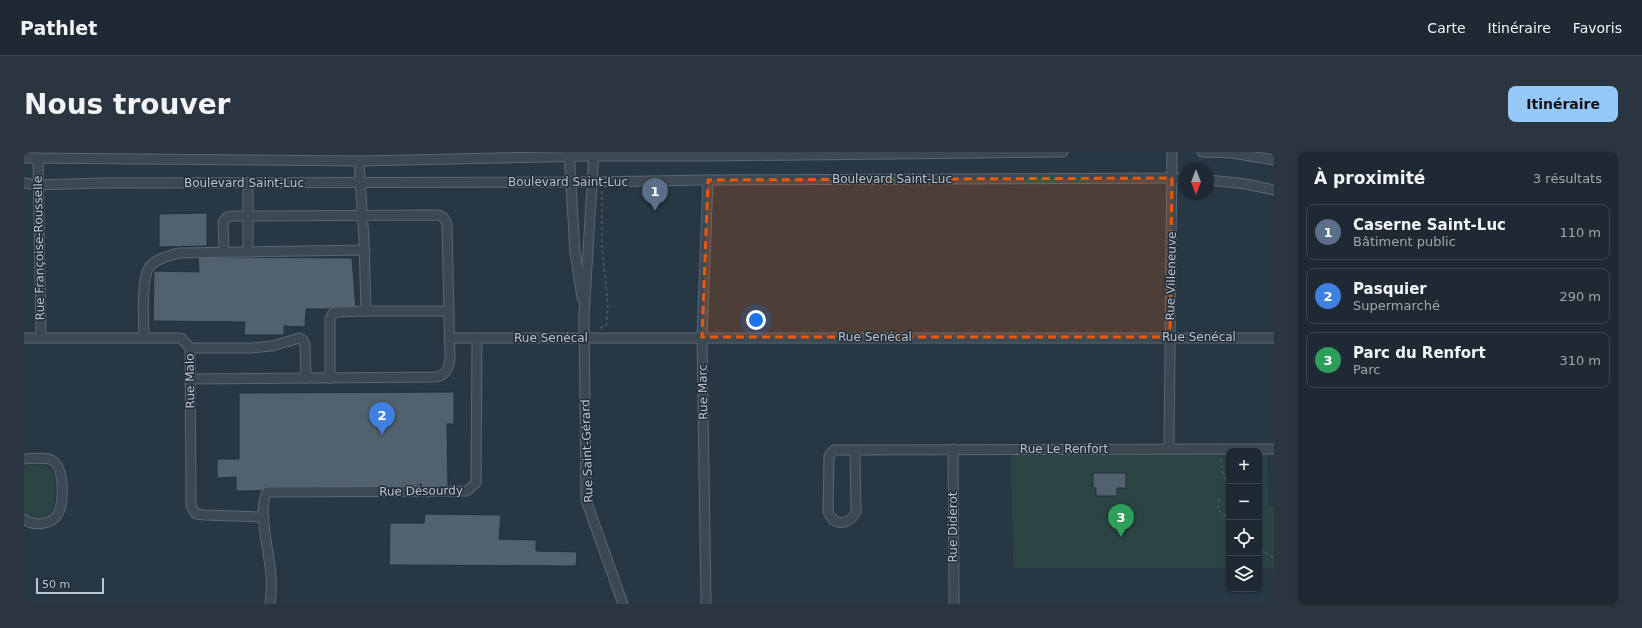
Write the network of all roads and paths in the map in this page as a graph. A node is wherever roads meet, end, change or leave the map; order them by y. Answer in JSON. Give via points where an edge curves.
{"nodes":[{"id":1,"x":1063,"y":152,"type":"edge"},
{"id":2,"x":1172,"y":152,"type":"edge"},
{"id":3,"x":1202,"y":152,"type":"edge"},
{"id":4,"x":594,"y":154,"type":"edge"},
{"id":5,"x":569,"y":155,"type":"edge"},
{"id":6,"x":24,"y":158,"type":"edge"},
{"id":7,"x":38,"y":158,"type":"junction"},
{"id":8,"x":1274,"y":160,"type":"edge"},
{"id":9,"x":359,"y":161,"type":"junction"},
{"id":10,"x":1172,"y":178,"type":"junction"},
{"id":11,"x":1178,"y":178,"type":"edge"},
{"id":12,"x":708,"y":180,"type":"junction"},
{"id":13,"x":1214,"y":181,"type":"edge"},
{"id":14,"x":360,"y":182,"type":"junction"},
{"id":15,"x":571,"y":182,"type":"junction"},
{"id":16,"x":592,"y":182,"type":"junction"},
{"id":17,"x":24,"y":183,"type":"edge"},
{"id":18,"x":248,"y":183,"type":"junction"},
{"id":19,"x":38,"y":184,"type":"junction"},
{"id":20,"x":1274,"y":190,"type":"edge"},
{"id":21,"x":602,"y":191,"type":"dead end"},
{"id":22,"x":363,"y":215,"type":"junction"},
{"id":23,"x":248,"y":216,"type":"junction"},
{"id":24,"x":365,"y":250,"type":"junction"},
{"id":25,"x":224,"y":252,"type":"junction"},
{"id":26,"x":248,"y":252,"type":"junction"},
{"id":27,"x":366,"y":311,"type":"junction"},
{"id":28,"x":449,"y":311,"type":"junction"},
{"id":29,"x":584,"y":316,"type":"junction"},
{"id":30,"x":606,"y":325,"type":"dead end"},
{"id":31,"x":702,"y":337,"type":"junction"},
{"id":32,"x":1170,"y":337,"type":"junction"},
{"id":33,"x":24,"y":338,"type":"edge"},
{"id":34,"x":41,"y":338,"type":"junction"},
{"id":35,"x":144,"y":338,"type":"junction"},
{"id":36,"x":449,"y":338,"type":"junction"},
{"id":37,"x":477,"y":338,"type":"junction"},
{"id":38,"x":584,"y":338,"type":"junction"},
{"id":39,"x":1274,"y":338,"type":"edge"},
{"id":40,"x":190,"y":348,"type":"junction"},
{"id":41,"x":306,"y":378,"type":"junction"},
{"id":42,"x":330,"y":378,"type":"junction"},
{"id":43,"x":190,"y":379,"type":"junction"},
{"id":44,"x":1169,"y":448,"type":"junction"},
{"id":45,"x":953,"y":449,"type":"junction"},
{"id":46,"x":1221,"y":449,"type":"junction"},
{"id":47,"x":1274,"y":449,"type":"edge"},
{"id":48,"x":855,"y":450,"type":"junction"},
{"id":49,"x":24,"y":459,"type":"edge"},
{"id":50,"x":1226,"y":480,"type":"edge"},
{"id":51,"x":1219,"y":499,"type":"dead end"},
{"id":52,"x":264,"y":517,"type":"junction"},
{"id":53,"x":1226,"y":517,"type":"edge"},
{"id":54,"x":24,"y":519,"type":"edge"},
{"id":55,"x":1262,"y":551,"type":"edge"},
{"id":56,"x":1274,"y":558,"type":"edge"},
{"id":57,"x":270,"y":604,"type":"edge"},
{"id":58,"x":623,"y":604,"type":"edge"},
{"id":59,"x":706,"y":604,"type":"edge"},
{"id":60,"x":954,"y":604,"type":"edge"}],
"edges":[{"from":1,"to":4,"type":"street","name":"Boulevard Saint-Luc","via":[[708,156]]},
{"from":2,"to":10,"type":"street","name":"Rue Villeneuve"},
{"from":3,"to":8,"type":"street","via":[[1232,153]]},
{"from":4,"to":5,"type":"street","name":"Boulevard Saint-Luc"},
{"from":4,"to":16,"type":"street","name":"Rue Saint-Gérard"},
{"from":5,"to":9,"type":"street","name":"Boulevard Saint-Luc"},
{"from":5,"to":15,"type":"street","name":"Rue Saint-Gérard"},
{"from":6,"to":7,"type":"street","name":"Boulevard Saint-Luc"},
{"from":7,"to":9,"type":"street","name":"Boulevard Saint-Luc"},
{"from":7,"to":19,"type":"street","name":"Rue Françoise-Rousselle"},
{"from":9,"to":14,"type":"street"},
{"from":10,"to":11,"type":"street","name":"Boulevard Saint-Luc"},
{"from":10,"to":12,"type":"street","name":"Boulevard Saint-Luc"},
{"from":10,"to":32,"type":"street","name":"Rue Villeneuve"},
{"from":12,"to":16,"type":"street","name":"Boulevard Saint-Luc"},
{"from":12,"to":31,"type":"street","name":"Rue Marc"},
{"from":13,"to":20,"type":"street"},
{"from":14,"to":15,"type":"street","name":"Boulevard Saint-Luc"},
{"from":14,"to":18,"type":"street","name":"Boulevard Saint-Luc"},
{"from":14,"to":22,"type":"street"},
{"from":15,"to":16,"type":"street","name":"Boulevard Saint-Luc"},
{"from":15,"to":29,"type":"street","name":"Rue Saint-Gérard","via":[[575,252]]},
{"from":16,"to":29,"type":"street","name":"Rue Saint-Gérard"},
{"from":17,"to":19,"type":"street","name":"Boulevard Saint-Luc"},
{"from":18,"to":19,"type":"street","name":"Boulevard Saint-Luc"},
{"from":18,"to":23,"type":"street"},
{"from":19,"to":34,"type":"street","name":"Rue Françoise-Rousselle"},
{"from":21,"to":30,"type":"path","via":[[602,246],[608,307]]},
{"from":22,"to":23,"type":"street"},
{"from":22,"to":24,"type":"street"},
{"from":22,"to":28,"type":"street","via":[[439,215],[444,218],[447,224]]},
{"from":23,"to":25,"type":"street","via":[[227,217],[223,222]]},
{"from":23,"to":26,"type":"street"},
{"from":24,"to":26,"type":"street"},
{"from":24,"to":27,"type":"street"},
{"from":25,"to":26,"type":"street"},
{"from":25,"to":35,"type":"street","via":[[180,253],[166,256],[150,265],[144,278]]},
{"from":27,"to":28,"type":"street"},
{"from":27,"to":42,"type":"street","via":[[333,313],[330,319]]},
{"from":28,"to":36,"type":"street"},
{"from":29,"to":38,"type":"street","name":"Rue Saint-Gérard"},
{"from":31,"to":32,"type":"street","name":"Rue Senécal"},
{"from":31,"to":38,"type":"street","name":"Rue Senécal"},
{"from":31,"to":59,"type":"street","name":"Rue Marc"},
{"from":32,"to":39,"type":"street","name":"Rue Senécal"},
{"from":32,"to":44,"type":"street","name":"Rue Villeneuve"},
{"from":33,"to":34,"type":"street","name":"Rue Malo"},
{"from":34,"to":35,"type":"street","name":"Rue Malo"},
{"from":35,"to":40,"type":"street","name":"Rue Malo","via":[[181,338]]},
{"from":36,"to":37,"type":"street","name":"Rue Senécal"},
{"from":36,"to":42,"type":"street","via":[[450,360],[444,375]]},
{"from":37,"to":38,"type":"street","name":"Rue Senécal"},
{"from":37,"to":52,"type":"street","name":"Rue Désourdy","via":[[476,483],[466,491],[267,492],[264,498]]},
{"from":38,"to":58,"type":"street","name":"Rue Saint-Gérard","via":[[586,500]]},
{"from":40,"to":41,"type":"street","via":[[252,348],[272,346],[300,338],[306,344]]},
{"from":40,"to":43,"type":"street","name":"Rue Malo"},
{"from":41,"to":42,"type":"street"},
{"from":41,"to":43,"type":"street"},
{"from":43,"to":52,"type":"street","name":"Rue Malo","via":[[191,506],[196,514]]},
{"from":44,"to":45,"type":"street","name":"Rue Le Renfort"},
{"from":44,"to":46,"type":"street","name":"Rue Le Renfort"},
{"from":45,"to":48,"type":"street","name":"Rue Le Renfort"},
{"from":45,"to":60,"type":"street","name":"Rue Diderot"},
{"from":46,"to":47,"type":"street","name":"Rue Le Renfort"},
{"from":46,"to":50,"type":"path","via":[[1222,470]]},
{"from":48,"to":48,"type":"street","name":"Rue Le Renfort","via":[[834,450],[829,456],[828,512],[831,519],[837,522],[852,519],[856,512]]},
{"from":49,"to":54,"type":"street","via":[[49,459],[60,468],[61,506],[58,514],[43,524],[32,524]]},
{"from":51,"to":53,"type":"path","via":[[1218,510]]},
{"from":52,"to":57,"type":"street","via":[[272,576]]},
{"from":55,"to":56,"type":"path"}]}
